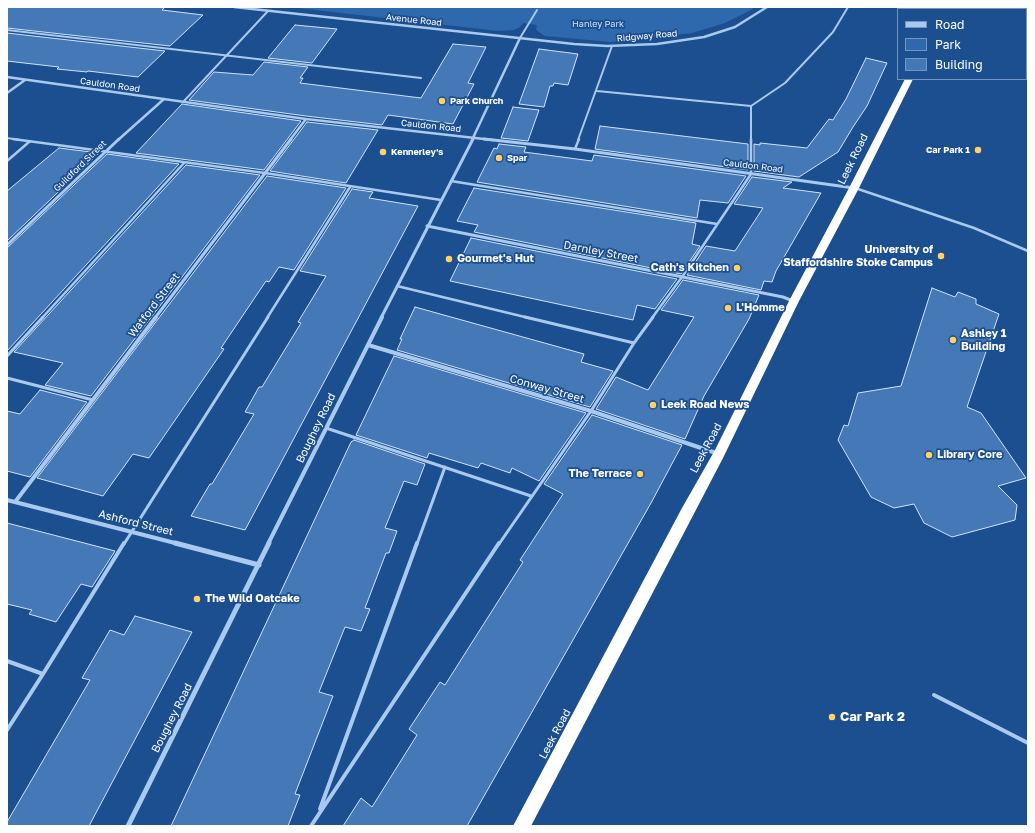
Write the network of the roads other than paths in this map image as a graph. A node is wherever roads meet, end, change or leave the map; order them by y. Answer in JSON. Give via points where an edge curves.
{"nodes":[{"id":1,"x":234,"y":7,"type":"edge"},
{"id":2,"x":767,"y":7,"type":"edge"},
{"id":3,"x":848,"y":7,"type":"edge"},
{"id":4,"x":537,"y":10,"type":"dead end"},
{"id":5,"x":268,"y":11,"type":"junction"},
{"id":6,"x":7,"y":30,"type":"edge"},
{"id":7,"x":520,"y":38,"type":"junction"},
{"id":8,"x":612,"y":46,"type":"junction"},
{"id":9,"x":228,"y":55,"type":"junction"},
{"id":10,"x":7,"y":78,"type":"edge"},
{"id":11,"x":421,"y":78,"type":"dead end"},
{"id":12,"x":25,"y":80,"type":"junction"},
{"id":13,"x":908,"y":80,"type":"edge"},
{"id":14,"x":597,"y":91,"type":"junction"},
{"id":15,"x":7,"y":93,"type":"edge"},
{"id":16,"x":164,"y":99,"type":"junction"},
{"id":17,"x":184,"y":102,"type":"junction"},
{"id":18,"x":751,"y":106,"type":"junction"},
{"id":19,"x":306,"y":119,"type":"junction"},
{"id":20,"x":474,"y":137,"type":"junction"},
{"id":21,"x":7,"y":138,"type":"edge"},
{"id":22,"x":29,"y":142,"type":"junction"},
{"id":23,"x":575,"y":149,"type":"junction"},
{"id":24,"x":104,"y":152,"type":"junction"},
{"id":25,"x":7,"y":160,"type":"edge"},
{"id":26,"x":184,"y":163,"type":"junction"},
{"id":27,"x":265,"y":173,"type":"junction"},
{"id":28,"x":751,"y":174,"type":"junction"},
{"id":29,"x":451,"y":181,"type":"junction"},
{"id":30,"x":350,"y":187,"type":"junction"},
{"id":31,"x":854,"y":188,"type":"junction"},
{"id":32,"x":441,"y":200,"type":"junction"},
{"id":33,"x":716,"y":224,"type":"junction"},
{"id":34,"x":427,"y":226,"type":"junction"},
{"id":35,"x":7,"y":246,"type":"edge"},
{"id":36,"x":1028,"y":251,"type":"edge"},
{"id":37,"x":682,"y":277,"type":"junction"},
{"id":38,"x":396,"y":286,"type":"junction"},
{"id":39,"x":794,"y":301,"type":"junction"},
{"id":40,"x":634,"y":343,"type":"junction"},
{"id":41,"x":368,"y":345,"type":"junction"},
{"id":42,"x":7,"y":356,"type":"edge"},
{"id":43,"x":7,"y":378,"type":"edge"},
{"id":44,"x":94,"y":400,"type":"junction"},
{"id":45,"x":591,"y":411,"type":"junction"},
{"id":46,"x":326,"y":428,"type":"junction"},
{"id":47,"x":719,"y":454,"type":"junction"},
{"id":48,"x":445,"y":467,"type":"junction"},
{"id":49,"x":531,"y":496,"type":"junction"},
{"id":50,"x":7,"y":500,"type":"edge"},
{"id":51,"x":15,"y":502,"type":"junction"},
{"id":52,"x":132,"y":531,"type":"junction"},
{"id":53,"x":259,"y":565,"type":"junction"},
{"id":54,"x":7,"y":661,"type":"edge"},
{"id":55,"x":43,"y":674,"type":"junction"},
{"id":56,"x":934,"y":695,"type":"dead end"},
{"id":57,"x":7,"y":730,"type":"edge"},
{"id":58,"x":1028,"y":744,"type":"edge"},
{"id":59,"x":318,"y":814,"type":"junction"},
{"id":60,"x":128,"y":826,"type":"edge"},
{"id":61,"x":310,"y":826,"type":"edge"},
{"id":62,"x":522,"y":826,"type":"edge"}],
"edges":[{"from":1,"to":5,"type":"street","name":"Avenue Road"},
{"from":2,"to":8,"type":"street","name":"Ridgway Road","via":[[735,27],[704,37],[657,44]]},
{"from":3,"to":18,"type":"lane","via":[[833,32],[785,83]]},
{"from":4,"to":7,"type":"lane"},
{"from":5,"to":7,"type":"street","name":"Avenue Road"},
{"from":5,"to":9,"type":"lane"},
{"from":6,"to":9,"type":"lane"},
{"from":7,"to":8,"type":"street","name":"Ridgway Road"},
{"from":7,"to":20,"type":"street","name":"Boughey Road"},
{"from":8,"to":14,"type":"lane"},
{"from":9,"to":11,"type":"lane"},
{"from":9,"to":17,"type":"lane"},
{"from":10,"to":12,"type":"street","name":"Cauldon Road"},
{"from":12,"to":15,"type":"street"},
{"from":12,"to":16,"type":"street","name":"Cauldon Road"},
{"from":13,"to":31,"type":"highway","name":"Leek Road"},
{"from":14,"to":18,"type":"lane"},
{"from":14,"to":23,"type":"lane"},
{"from":16,"to":17,"type":"street","name":"Cauldon Road"},
{"from":16,"to":24,"type":"street","name":"Guildford Street"},
{"from":17,"to":19,"type":"street","name":"Cauldon Road"},
{"from":18,"to":28,"type":"lane"},
{"from":19,"to":20,"type":"street","name":"Cauldon Road"},
{"from":19,"to":27,"type":"street","name":"Watford Street"},
{"from":20,"to":23,"type":"street","name":"Cauldon Road"},
{"from":20,"to":29,"type":"street","name":"Boughey Road"},
{"from":21,"to":22,"type":"lane"},
{"from":22,"to":24,"type":"lane"},
{"from":22,"to":25,"type":"lane"},
{"from":23,"to":28,"type":"street","name":"Cauldon Road"},
{"from":24,"to":26,"type":"lane"},
{"from":24,"to":35,"type":"street","name":"Guildford Street"},
{"from":26,"to":27,"type":"lane"},
{"from":26,"to":42,"type":"lane"},
{"from":27,"to":30,"type":"lane"},
{"from":27,"to":44,"type":"street","name":"Watford Street"},
{"from":28,"to":31,"type":"street","name":"Cauldon Road"},
{"from":28,"to":33,"type":"lane"},
{"from":29,"to":32,"type":"street","name":"Boughey Road"},
{"from":29,"to":33,"type":"lane"},
{"from":30,"to":32,"type":"lane"},
{"from":30,"to":52,"type":"lane"},
{"from":31,"to":36,"type":"lane","via":[[974,228]]},
{"from":31,"to":39,"type":"highway","name":"Leek Road"},
{"from":32,"to":34,"type":"street","name":"Boughey Road"},
{"from":33,"to":37,"type":"lane"},
{"from":34,"to":37,"type":"street","name":"Darnley Street"},
{"from":34,"to":38,"type":"street","name":"Boughey Road"},
{"from":37,"to":39,"type":"street","name":"Darnley Street"},
{"from":37,"to":40,"type":"lane"},
{"from":38,"to":40,"type":"lane"},
{"from":38,"to":41,"type":"street","name":"Boughey Road"},
{"from":39,"to":47,"type":"highway","name":"Leek Road"},
{"from":40,"to":45,"type":"lane"},
{"from":41,"to":45,"type":"street","name":"Conway Street"},
{"from":41,"to":46,"type":"street","name":"Boughey Road"},
{"from":43,"to":44,"type":"lane"},
{"from":44,"to":51,"type":"street","name":"Watford Street"},
{"from":45,"to":47,"type":"street","name":"Conway Street"},
{"from":45,"to":49,"type":"lane"},
{"from":46,"to":48,"type":"lane"},
{"from":46,"to":53,"type":"street","name":"Boughey Road"},
{"from":47,"to":62,"type":"highway","name":"Leek Road"},
{"from":48,"to":49,"type":"lane"},
{"from":48,"to":59,"type":"lane"},
{"from":49,"to":59,"type":"lane"},
{"from":50,"to":51,"type":"street","name":"Ashford Street"},
{"from":51,"to":52,"type":"street","name":"Ashford Street"},
{"from":52,"to":53,"type":"street","name":"Ashford Street"},
{"from":52,"to":55,"type":"lane"},
{"from":53,"to":60,"type":"street","name":"Boughey Road"},
{"from":54,"to":55,"type":"lane"},
{"from":55,"to":57,"type":"lane"},
{"from":56,"to":58,"type":"lane"},
{"from":59,"to":61,"type":"lane"}]}
